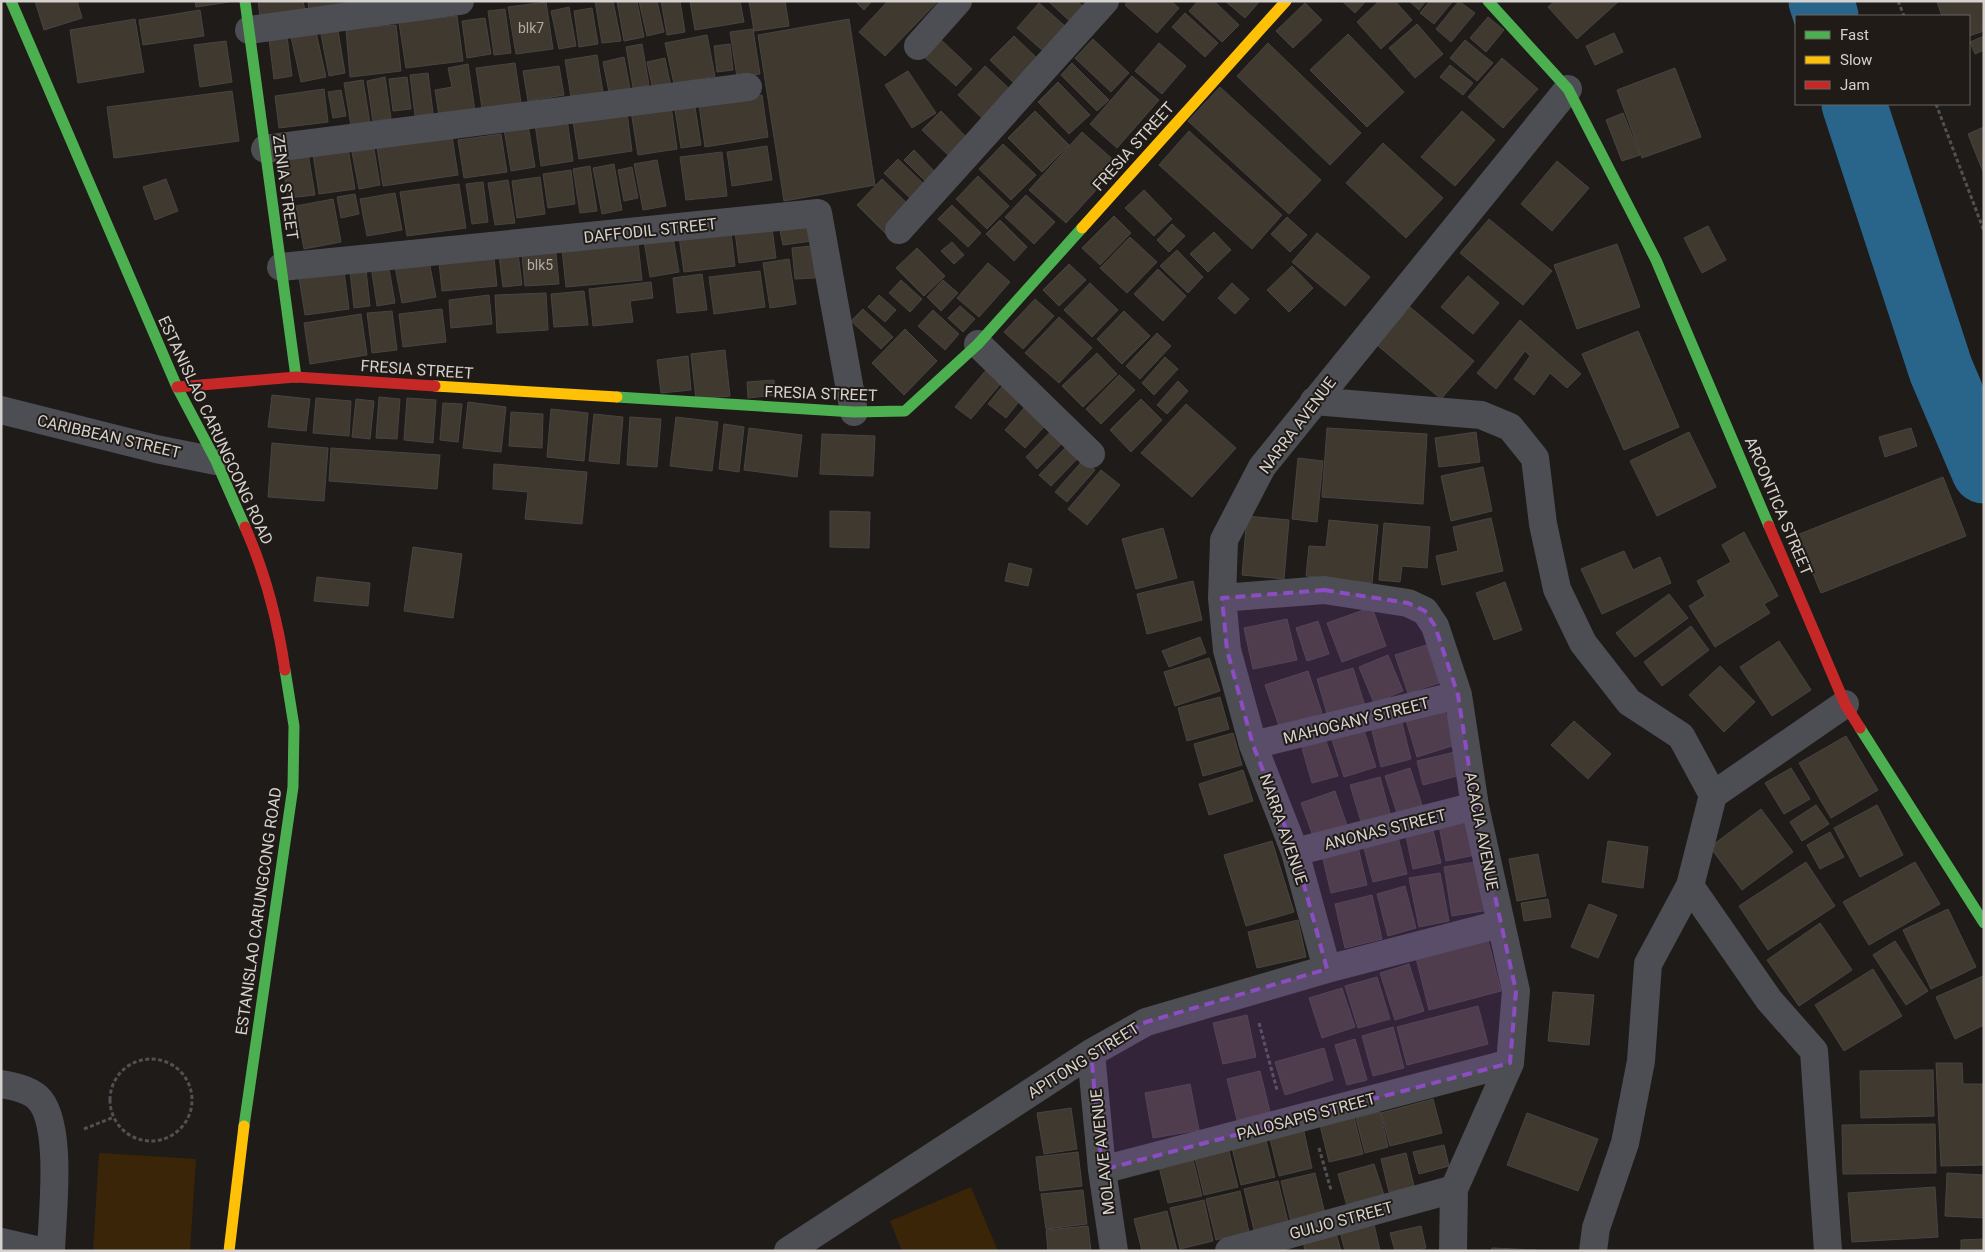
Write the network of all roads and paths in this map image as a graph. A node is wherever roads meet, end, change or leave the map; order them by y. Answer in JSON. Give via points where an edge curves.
{"nodes":[{"id":1,"x":11,"y":1,"type":"edge"},
{"id":2,"x":245,"y":1,"type":"edge"},
{"id":3,"x":460,"y":1,"type":"edge"},
{"id":4,"x":958,"y":1,"type":"edge"},
{"id":5,"x":1105,"y":1,"type":"edge"},
{"id":6,"x":1286,"y":1,"type":"edge"},
{"id":7,"x":1488,"y":1,"type":"edge"},
{"id":8,"x":1898,"y":1,"type":"edge"},
{"id":9,"x":1904,"y":15,"type":"edge"},
{"id":10,"x":249,"y":30,"type":"junction"},
{"id":11,"x":918,"y":46,"type":"dead end"},
{"id":12,"x":748,"y":88,"type":"dead end"},
{"id":13,"x":1568,"y":89,"type":"junction"},
{"id":14,"x":1936,"y":105,"type":"edge"},
{"id":15,"x":265,"y":149,"type":"junction"},
{"id":16,"x":899,"y":230,"type":"dead end"},
{"id":17,"x":1984,"y":231,"type":"edge"},
{"id":18,"x":281,"y":267,"type":"junction"},
{"id":19,"x":978,"y":344,"type":"junction"},
{"id":20,"x":296,"y":377,"type":"junction"},
{"id":21,"x":177,"y":387,"type":"junction"},
{"id":22,"x":1314,"y":401,"type":"junction"},
{"id":23,"x":1,"y":410,"type":"edge"},
{"id":24,"x":854,"y":412,"type":"junction"},
{"id":25,"x":1091,"y":454,"type":"dead end"},
{"id":26,"x":216,"y":461,"type":"junction"},
{"id":27,"x":1222,"y":598,"type":"junction"},
{"id":28,"x":1458,"y":695,"type":"junction"},
{"id":29,"x":1845,"y":704,"type":"junction"},
{"id":30,"x":1253,"y":745,"type":"junction"},
{"id":31,"x":1713,"y":795,"type":"junction"},
{"id":32,"x":1475,"y":806,"type":"junction"},
{"id":33,"x":1295,"y":852,"type":"junction"},
{"id":34,"x":1690,"y":886,"type":"junction"},
{"id":35,"x":1984,"y":923,"type":"edge"},
{"id":36,"x":1500,"y":924,"type":"junction"},
{"id":37,"x":1327,"y":969,"type":"junction"},
{"id":38,"x":1250,"y":992,"type":"junction"},
{"id":39,"x":1091,"y":1053,"type":"junction"},
{"id":40,"x":1510,"y":1063,"type":"junction"},
{"id":41,"x":1,"y":1084,"type":"edge"},
{"id":42,"x":191,"y":1103,"type":"joint"},
{"id":43,"x":1299,"y":1118,"type":"junction"},
{"id":44,"x":1102,"y":1170,"type":"junction"},
{"id":45,"x":1454,"y":1188,"type":"junction"},
{"id":46,"x":1339,"y":1220,"type":"junction"},
{"id":47,"x":1,"y":1242,"type":"edge"},
{"id":48,"x":817,"y":1242,"type":"edge"},
{"id":49,"x":40,"y":1251,"type":"edge"},
{"id":50,"x":51,"y":1251,"type":"edge"},
{"id":51,"x":229,"y":1251,"type":"edge"},
{"id":52,"x":788,"y":1251,"type":"edge"},
{"id":53,"x":1114,"y":1251,"type":"edge"},
{"id":54,"x":1229,"y":1251,"type":"edge"},
{"id":55,"x":1453,"y":1251,"type":"edge"},
{"id":56,"x":1593,"y":1251,"type":"edge"},
{"id":57,"x":1828,"y":1251,"type":"edge"}],
"edges":[{"from":1,"to":21,"type":"street","name":"ESTANISLAO CARUNGCONG ROAD"},
{"from":2,"to":10,"type":"street","name":"ZENIA STREET"},
{"from":3,"to":10,"type":"street"},
{"from":4,"to":11,"type":"street"},
{"from":5,"to":16,"type":"street"},
{"from":6,"to":19,"type":"street","name":"FRESIA STREET"},
{"from":7,"to":13,"type":"street","name":"ARCONTICA STREET"},
{"from":8,"to":9,"type":"path"},
{"from":10,"to":15,"type":"street","name":"ZENIA STREET"},
{"from":12,"to":15,"type":"street"},
{"from":13,"to":22,"type":"street","name":"NARRA AVENUE"},
{"from":13,"to":29,"type":"street","name":"ARCONTICA STREET","via":[[1656,260]]},
{"from":14,"to":17,"type":"path"},
{"from":15,"to":18,"type":"street","name":"ZENIA STREET"},
{"from":18,"to":20,"type":"street","name":"ZENIA STREET"},
{"from":18,"to":24,"type":"street","name":"DAFFODIL STREET","via":[[818,213]]},
{"from":19,"to":24,"type":"street","name":"FRESIA STREET","via":[[905,411]]},
{"from":19,"to":25,"type":"street"},
{"from":20,"to":21,"type":"street","name":"FRESIA STREET"},
{"from":20,"to":24,"type":"street","name":"FRESIA STREET"},
{"from":21,"to":26,"type":"street","name":"ESTANISLAO CARUNGCONG ROAD"},
{"from":22,"to":27,"type":"street","name":"NARRA AVENUE","via":[[1262,467],[1224,540]]},
{"from":22,"to":31,"type":"street","via":[[1481,415],[1510,426],[1535,458],[1543,524],[1557,589],[1583,643],[1629,702],[1681,736]]},
{"from":23,"to":26,"type":"street","name":"CARIBBEAN STREET"},
{"from":26,"to":51,"type":"street","name":"ESTANISLAO CARUNGCONG ROAD","via":[[253,544],[280,634],[294,726],[293,787],[253,1054]]},
{"from":27,"to":28,"type":"street","name":"ACACIA AVENUE","via":[[1324,590],[1408,603],[1425,611],[1435,626]]},
{"from":27,"to":30,"type":"street","name":"NARRA AVENUE","via":[[1227,650]]},
{"from":28,"to":30,"type":"street","name":"MAHOGANY STREET"},
{"from":28,"to":32,"type":"street","name":"ACACIA AVENUE"},
{"from":29,"to":31,"type":"street"},
{"from":29,"to":35,"type":"street","name":"ARCONTICA STREET"},
{"from":30,"to":33,"type":"street","name":"NARRA AVENUE"},
{"from":31,"to":34,"type":"street"},
{"from":32,"to":33,"type":"street","name":"ANONAS STREET"},
{"from":32,"to":36,"type":"street","name":"ACACIA AVENUE"},
{"from":33,"to":37,"type":"street","name":"NARRA AVENUE"},
{"from":34,"to":56,"type":"street","via":[[1648,964],[1639,1070],[1625,1143],[1596,1228]]},
{"from":34,"to":57,"type":"street","via":[[1769,1000],[1814,1051]]},
{"from":36,"to":37,"type":"street","name":"APITONG STREET"},
{"from":36,"to":40,"type":"street","name":"ACACIA AVENUE","via":[[1516,991]]},
{"from":37,"to":38,"type":"street","name":"APITONG STREET"},
{"from":38,"to":39,"type":"street","name":"APITONG STREET","via":[[1146,1022]]},
{"from":38,"to":43,"type":"path"},
{"from":39,"to":44,"type":"street","name":"MOLAVE AVENUE"},
{"from":39,"to":48,"type":"street","name":"APITONG STREET"},
{"from":40,"to":43,"type":"street","name":"PALOSAPIS STREET"},
{"from":40,"to":45,"type":"street","name":"ACACIA AVENUE"},
{"from":41,"to":50,"type":"street","via":[[20,1088],[38,1097],[55,1140]]},
{"from":42,"to":42,"type":"path","via":[[190,1088],[182,1074],[170,1064],[156,1059],[140,1060],[126,1066],[110,1092],[114,1117],[126,1132],[143,1140],[170,1136],[181,1127]]},
{"from":43,"to":44,"type":"street","name":"PALOSAPIS STREET"},
{"from":43,"to":46,"type":"path"},
{"from":44,"to":53,"type":"street","name":"MOLAVE AVENUE"},
{"from":45,"to":46,"type":"street","name":"GUIJO STREET"},
{"from":45,"to":55,"type":"street","name":"ACACIA AVENUE"},
{"from":46,"to":54,"type":"street","name":"GUIJO STREET"},
{"from":47,"to":49,"type":"street"},
{"from":48,"to":52,"type":"street","name":"APITONG STREET"}]}
